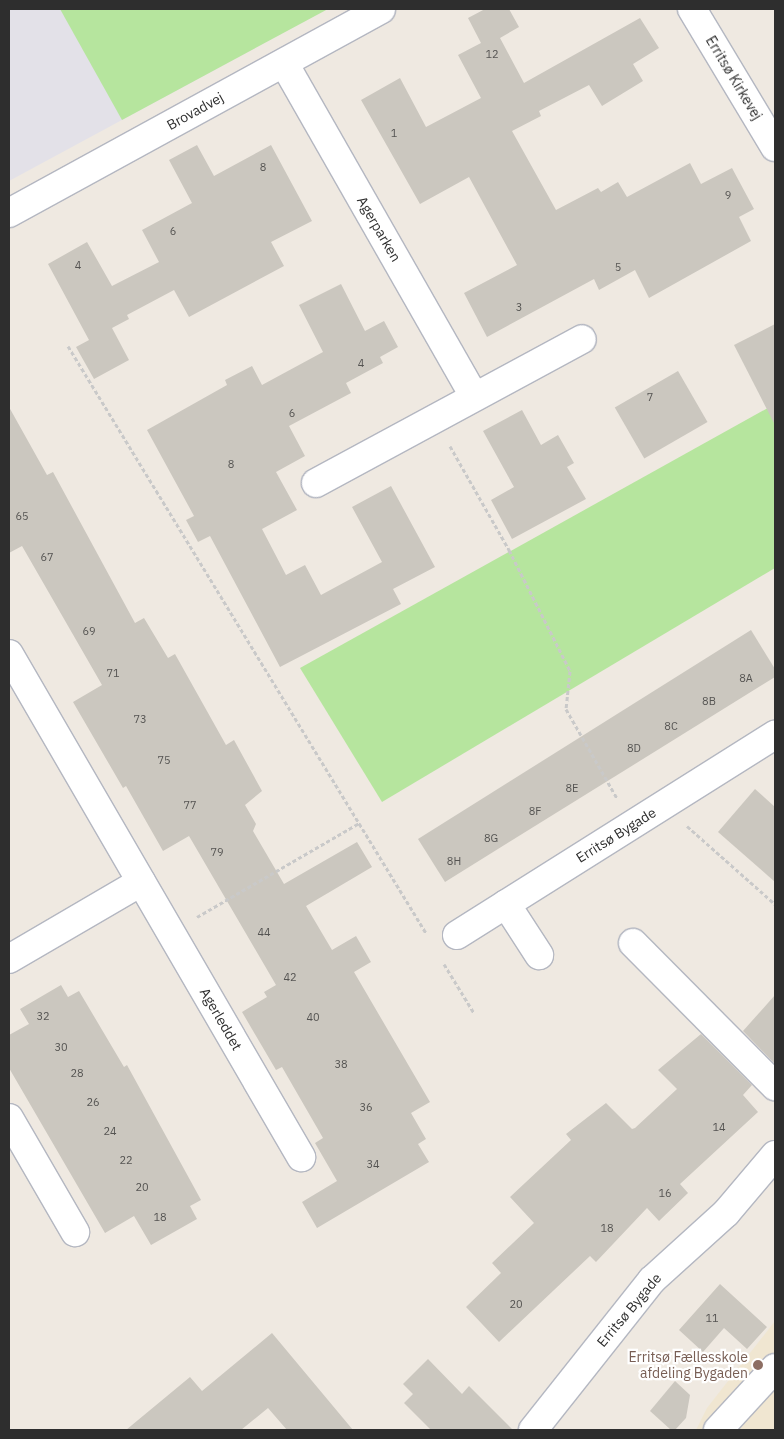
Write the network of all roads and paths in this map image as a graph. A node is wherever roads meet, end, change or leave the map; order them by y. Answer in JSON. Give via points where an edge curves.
{"nodes":[{"id":1,"x":382,"y":9,"type":"edge"},
{"id":2,"x":692,"y":9,"type":"edge"},
{"id":3,"x":284,"y":63,"type":"junction"},
{"id":4,"x":775,"y":147,"type":"edge"},
{"id":5,"x":9,"y":213,"type":"edge"},
{"id":6,"x":582,"y":339,"type":"dead end"},
{"id":7,"x":68,"y":346,"type":"dead end"},
{"id":8,"x":474,"y":396,"type":"junction"},
{"id":9,"x":434,"y":416,"type":"junction"},
{"id":10,"x":316,"y":483,"type":"dead end"},
{"id":11,"x":9,"y":654,"type":"edge"},
{"id":12,"x":775,"y":735,"type":"edge"},
{"id":13,"x":670,"y":801,"type":"junction"},
{"id":14,"x":359,"y":823,"type":"junction"},
{"id":15,"x":632,"y":824,"type":"junction"},
{"id":16,"x":141,"y":882,"type":"junction"},
{"id":17,"x":506,"y":904,"type":"junction"},
{"id":18,"x":775,"y":904,"type":"edge"},
{"id":19,"x":171,"y":933,"type":"junction"},
{"id":20,"x":427,"y":935,"type":"dead end"},
{"id":21,"x":457,"y":935,"type":"dead end"},
{"id":22,"x":633,"y":943,"type":"dead end"},
{"id":23,"x":539,"y":955,"type":"dead end"},
{"id":24,"x":441,"y":958,"type":"dead end"},
{"id":25,"x":9,"y":959,"type":"edge"},
{"id":26,"x":474,"y":1013,"type":"dead end"},
{"id":27,"x":775,"y":1086,"type":"edge"},
{"id":28,"x":9,"y":1118,"type":"edge"},
{"id":29,"x":775,"y":1155,"type":"edge"},
{"id":30,"x":301,"y":1157,"type":"dead end"},
{"id":31,"x":75,"y":1232,"type":"dead end"},
{"id":32,"x":767,"y":1377,"type":"edge"},
{"id":33,"x":533,"y":1430,"type":"edge"},
{"id":34,"x":718,"y":1430,"type":"edge"}],
"edges":[{"from":1,"to":3,"type":"street","name":"Brovadvej"},
{"from":2,"to":4,"type":"street","name":"Erritsø Kirkevej"},
{"from":3,"to":5,"type":"street","name":"Brovadvej"},
{"from":3,"to":8,"type":"street","name":"Agerparken"},
{"from":6,"to":8,"type":"street"},
{"from":7,"to":14,"type":"path"},
{"from":8,"to":9,"type":"street"},
{"from":9,"to":10,"type":"street"},
{"from":9,"to":15,"type":"path","via":[[510,550],[570,671],[566,709]]},
{"from":11,"to":16,"type":"street","name":"Agerleddet"},
{"from":12,"to":13,"type":"street","name":"Erritsø Bygade"},
{"from":13,"to":15,"type":"street","name":"Erritsø Bygade"},
{"from":13,"to":18,"type":"path","via":[[690,830]]},
{"from":14,"to":19,"type":"path"},
{"from":14,"to":20,"type":"path"},
{"from":15,"to":17,"type":"street","name":"Erritsø Bygade"},
{"from":16,"to":19,"type":"street","name":"Agerleddet"},
{"from":16,"to":25,"type":"street"},
{"from":17,"to":21,"type":"street","name":"Erritsø Bygade"},
{"from":17,"to":23,"type":"street"},
{"from":19,"to":30,"type":"street","name":"Agerleddet"},
{"from":22,"to":27,"type":"street"},
{"from":24,"to":26,"type":"path"},
{"from":28,"to":31,"type":"street"},
{"from":29,"to":33,"type":"street","name":"Erritsø Bygade","via":[[726,1213],[652,1280]]},
{"from":32,"to":34,"type":"street"}]}
